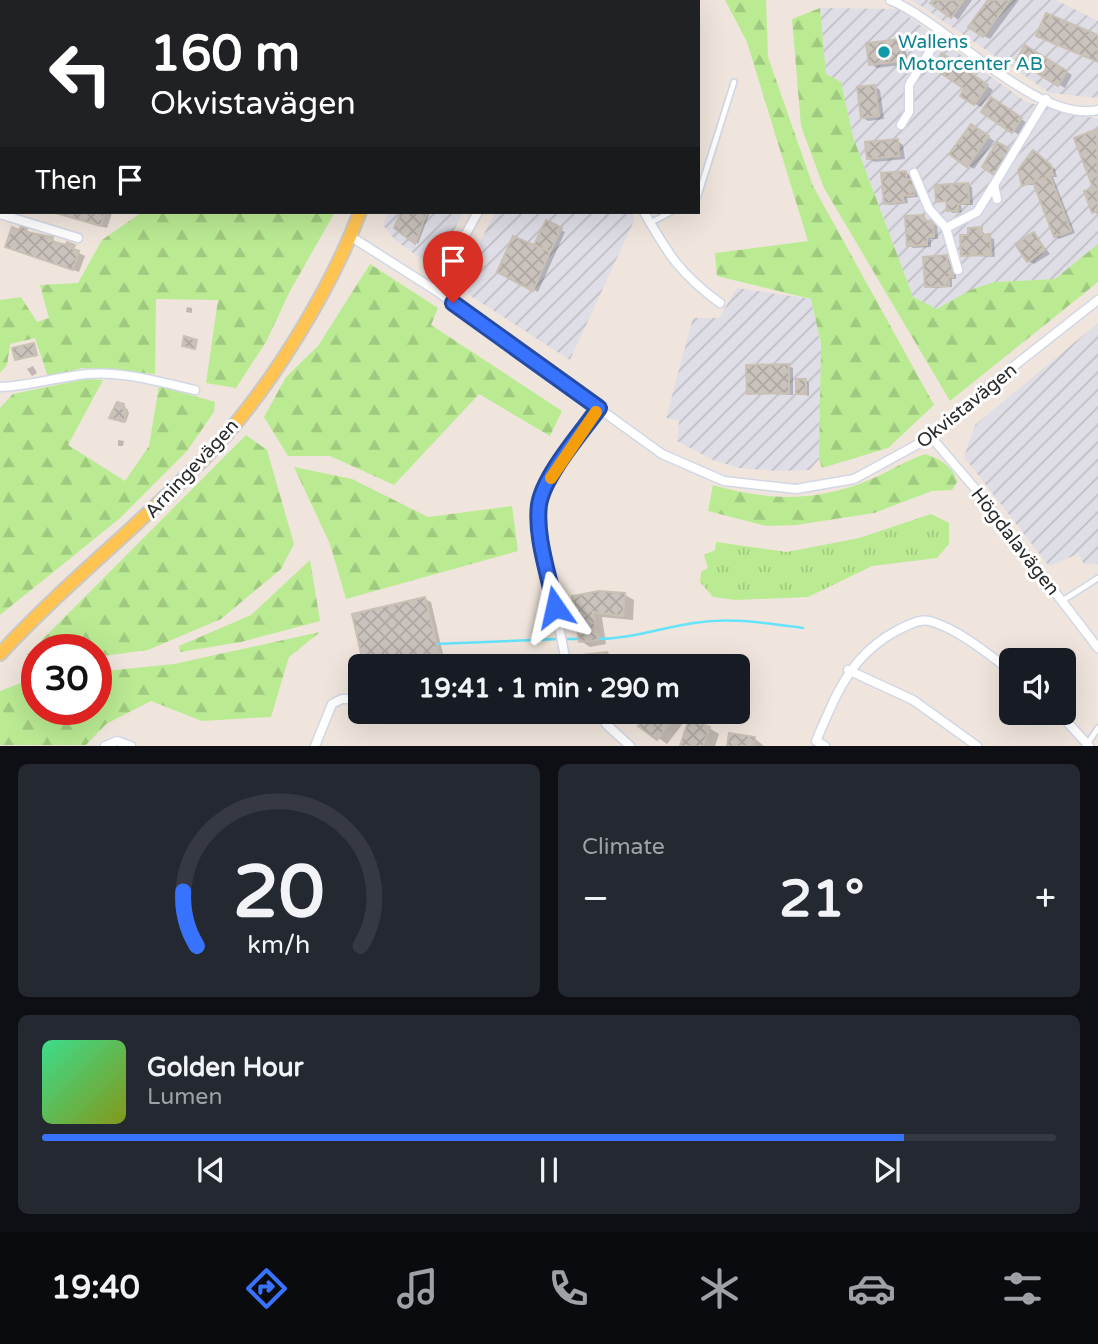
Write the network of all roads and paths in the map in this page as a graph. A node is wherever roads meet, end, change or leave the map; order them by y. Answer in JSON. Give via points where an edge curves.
{"nodes":[{"id":1,"x":890,"y":0,"type":"edge"},
{"id":2,"x":942,"y":33,"type":"junction"},
{"id":3,"x":734,"y":82,"type":"dead end"},
{"id":4,"x":1046,"y":99,"type":"junction"},
{"id":5,"x":1098,"y":110,"type":"edge"},
{"id":6,"x":901,"y":125,"type":"dead end"},
{"id":7,"x":914,"y":173,"type":"dead end"},
{"id":8,"x":994,"y":185,"type":"junction"},
{"id":9,"x":700,"y":190,"type":"edge"},
{"id":10,"x":997,"y":198,"type":"dead end"},
{"id":11,"x":0,"y":214,"type":"edge"},
{"id":12,"x":359,"y":214,"type":"edge"},
{"id":13,"x":477,"y":214,"type":"edge"},
{"id":14,"x":645,"y":214,"type":"edge"},
{"id":15,"x":667,"y":214,"type":"edge"},
{"id":16,"x":650,"y":223,"type":"junction"},
{"id":17,"x":946,"y":228,"type":"junction"},
{"id":18,"x":350,"y":236,"type":"junction"},
{"id":19,"x":78,"y":238,"type":"dead end"},
{"id":20,"x":958,"y":270,"type":"dead end"},
{"id":21,"x":435,"y":290,"type":"junction"},
{"id":22,"x":1098,"y":300,"type":"edge"},
{"id":23,"x":720,"y":303,"type":"dead end"},
{"id":24,"x":0,"y":387,"type":"edge"},
{"id":25,"x":195,"y":390,"type":"dead end"},
{"id":26,"x":599,"y":408,"type":"junction"},
{"id":27,"x":931,"y":437,"type":"junction"},
{"id":28,"x":1098,"y":578,"type":"edge"},
{"id":29,"x":1062,"y":601,"type":"junction"},
{"id":30,"x":1098,"y":648,"type":"edge"},
{"id":31,"x":0,"y":654,"type":"edge"},
{"id":32,"x":566,"y":654,"type":"edge"},
{"id":33,"x":999,"y":662,"type":"edge"},
{"id":34,"x":848,"y":670,"type":"junction"},
{"id":35,"x":348,"y":699,"type":"edge"},
{"id":36,"x":606,"y":724,"type":"edge"},
{"id":37,"x":1070,"y":725,"type":"edge"},
{"id":38,"x":1098,"y":728,"type":"edge"},
{"id":39,"x":619,"y":742,"type":"edge"},
{"id":40,"x":815,"y":743,"type":"edge"},
{"id":41,"x":1088,"y":745,"type":"edge"},
{"id":42,"x":105,"y":746,"type":"edge"},
{"id":43,"x":131,"y":746,"type":"edge"},
{"id":44,"x":315,"y":746,"type":"edge"},
{"id":45,"x":630,"y":746,"type":"edge"},
{"id":46,"x":825,"y":746,"type":"edge"},
{"id":47,"x":977,"y":746,"type":"edge"}],
"edges":[{"from":1,"to":2,"type":"street"},
{"from":2,"to":4,"type":"street","via":[[1030,94]]},
{"from":2,"to":6,"type":"street","via":[[909,85],[909,112]]},
{"from":3,"to":9,"type":"lane"},
{"from":4,"to":5,"type":"street"},
{"from":4,"to":8,"type":"street"},
{"from":7,"to":17,"type":"street","via":[[929,209]]},
{"from":8,"to":10,"type":"street"},
{"from":8,"to":17,"type":"street","via":[[977,212]]},
{"from":11,"to":19,"type":"street"},
{"from":12,"to":18,"type":"main road","name":"Arningevägen"},
{"from":13,"to":21,"type":"street"},
{"from":14,"to":16,"type":"street"},
{"from":15,"to":16,"type":"lane"},
{"from":16,"to":23,"type":"street","via":[[668,256]]},
{"from":17,"to":20,"type":"street"},
{"from":18,"to":21,"type":"street","name":"Okvistavägen"},
{"from":18,"to":31,"type":"main road","name":"Arningevägen","via":[[309,315],[235,422],[182,480],[43,608]]},
{"from":21,"to":26,"type":"street","name":"Okvistavägen"},
{"from":22,"to":27,"type":"street","name":"Okvistavägen"},
{"from":24,"to":25,"type":"street","via":[[87,374],[139,377]]},
{"from":26,"to":27,"type":"street","name":"Okvistavägen","via":[[663,454],[724,481],[796,489],[854,479]]},
{"from":26,"to":32,"type":"street","via":[[540,501],[540,530]]},
{"from":27,"to":29,"type":"street","name":"Högdalavägen"},
{"from":28,"to":29,"type":"lane"},
{"from":29,"to":30,"type":"street","name":"Högdalavägen"},
{"from":33,"to":34,"type":"street","via":[[947,628],[920,620],[887,636]]},
{"from":34,"to":40,"type":"street"},
{"from":34,"to":47,"type":"street","via":[[913,700]]},
{"from":35,"to":44,"type":"street","via":[[332,704]]},
{"from":36,"to":39,"type":"street"},
{"from":37,"to":41,"type":"street"},
{"from":38,"to":41,"type":"lane"},
{"from":39,"to":45,"type":"street"},
{"from":40,"to":46,"type":"street"},
{"from":42,"to":43,"type":"street","via":[[117,741]]}]}
